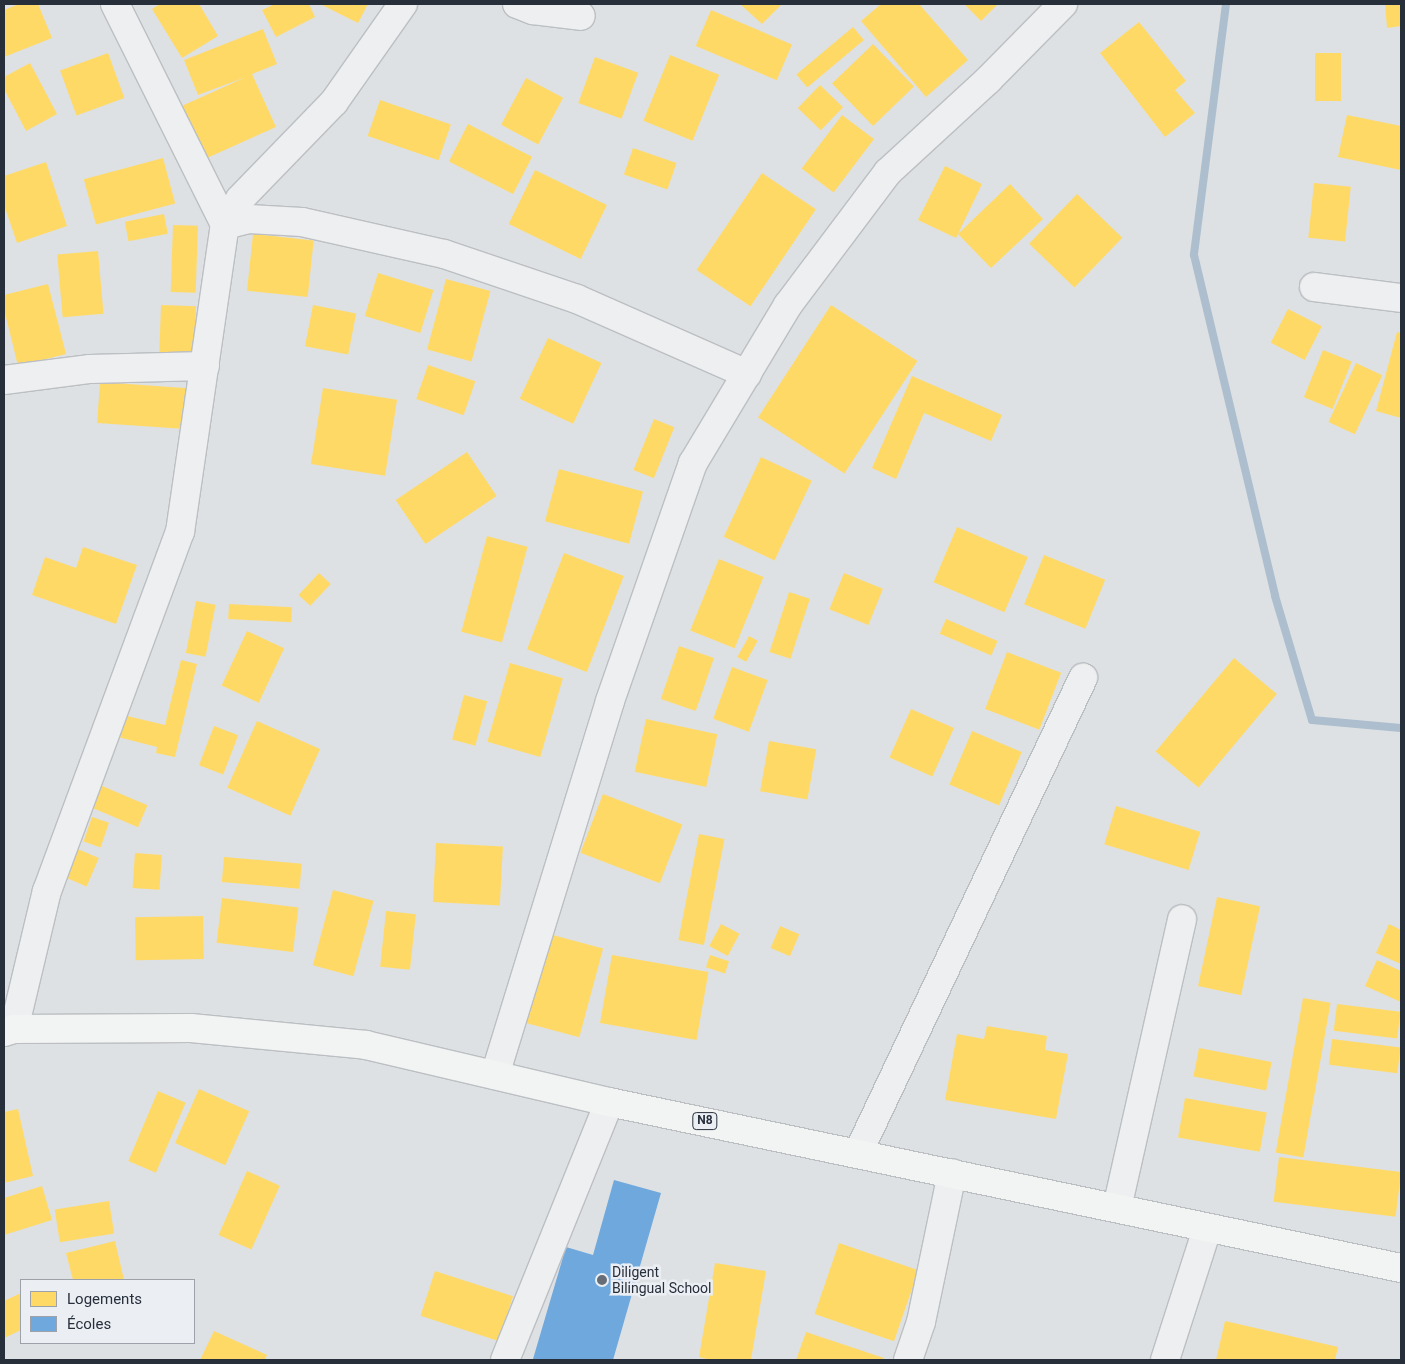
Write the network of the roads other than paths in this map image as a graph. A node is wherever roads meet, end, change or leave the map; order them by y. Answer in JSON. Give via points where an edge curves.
{"nodes":[{"id":1,"x":115,"y":4,"type":"edge"},
{"id":2,"x":403,"y":4,"type":"edge"},
{"id":3,"x":517,"y":4,"type":"edge"},
{"id":4,"x":1063,"y":4,"type":"edge"},
{"id":5,"x":582,"y":16,"type":"dead end"},
{"id":6,"x":225,"y":225,"type":"junction"},
{"id":7,"x":1314,"y":287,"type":"dead end"},
{"id":8,"x":1401,"y":298,"type":"edge"},
{"id":9,"x":205,"y":366,"type":"junction"},
{"id":10,"x":746,"y":374,"type":"junction"},
{"id":11,"x":4,"y":380,"type":"edge"},
{"id":12,"x":1083,"y":678,"type":"dead end"},
{"id":13,"x":1182,"y":919,"type":"dead end"},
{"id":14,"x":9,"y":1031,"type":"edge"},
{"id":15,"x":495,"y":1075,"type":"junction"},
{"id":16,"x":609,"y":1102,"type":"junction"},
{"id":17,"x":858,"y":1152,"type":"junction"},
{"id":18,"x":952,"y":1172,"type":"junction"},
{"id":19,"x":1117,"y":1208,"type":"junction"},
{"id":20,"x":1207,"y":1229,"type":"junction"},
{"id":21,"x":1401,"y":1268,"type":"edge"},
{"id":22,"x":505,"y":1360,"type":"edge"},
{"id":23,"x":908,"y":1360,"type":"edge"},
{"id":24,"x":1165,"y":1360,"type":"edge"}],
"edges":[{"from":1,"to":6,"type":"street"},
{"from":2,"to":6,"type":"street","via":[[334,102],[240,199]]},
{"from":3,"to":5,"type":"street","via":[[532,10]]},
{"from":4,"to":10,"type":"street","via":[[988,80],[888,172],[788,305]]},
{"from":6,"to":9,"type":"street"},
{"from":6,"to":10,"type":"street","via":[[249,219],[302,222],[444,254],[577,299]]},
{"from":7,"to":8,"type":"street"},
{"from":9,"to":11,"type":"street","via":[[90,369]]},
{"from":9,"to":14,"type":"street","via":[[180,532],[47,891]]},
{"from":10,"to":15,"type":"street","via":[[693,463],[610,701]]},
{"from":12,"to":17,"type":"street"},
{"from":13,"to":19,"type":"street"},
{"from":14,"to":15,"type":"highway","number":"N8","via":[[191,1028],[366,1045]]},
{"from":15,"to":16,"type":"highway","number":"N8"},
{"from":16,"to":17,"type":"highway","number":"N8"},
{"from":16,"to":22,"type":"street"},
{"from":17,"to":18,"type":"highway","number":"N8"},
{"from":18,"to":19,"type":"highway","number":"N8"},
{"from":18,"to":23,"type":"street","via":[[920,1322]]},
{"from":19,"to":20,"type":"highway","number":"N8"},
{"from":20,"to":21,"type":"highway","number":"N8"},
{"from":20,"to":24,"type":"street"}]}
